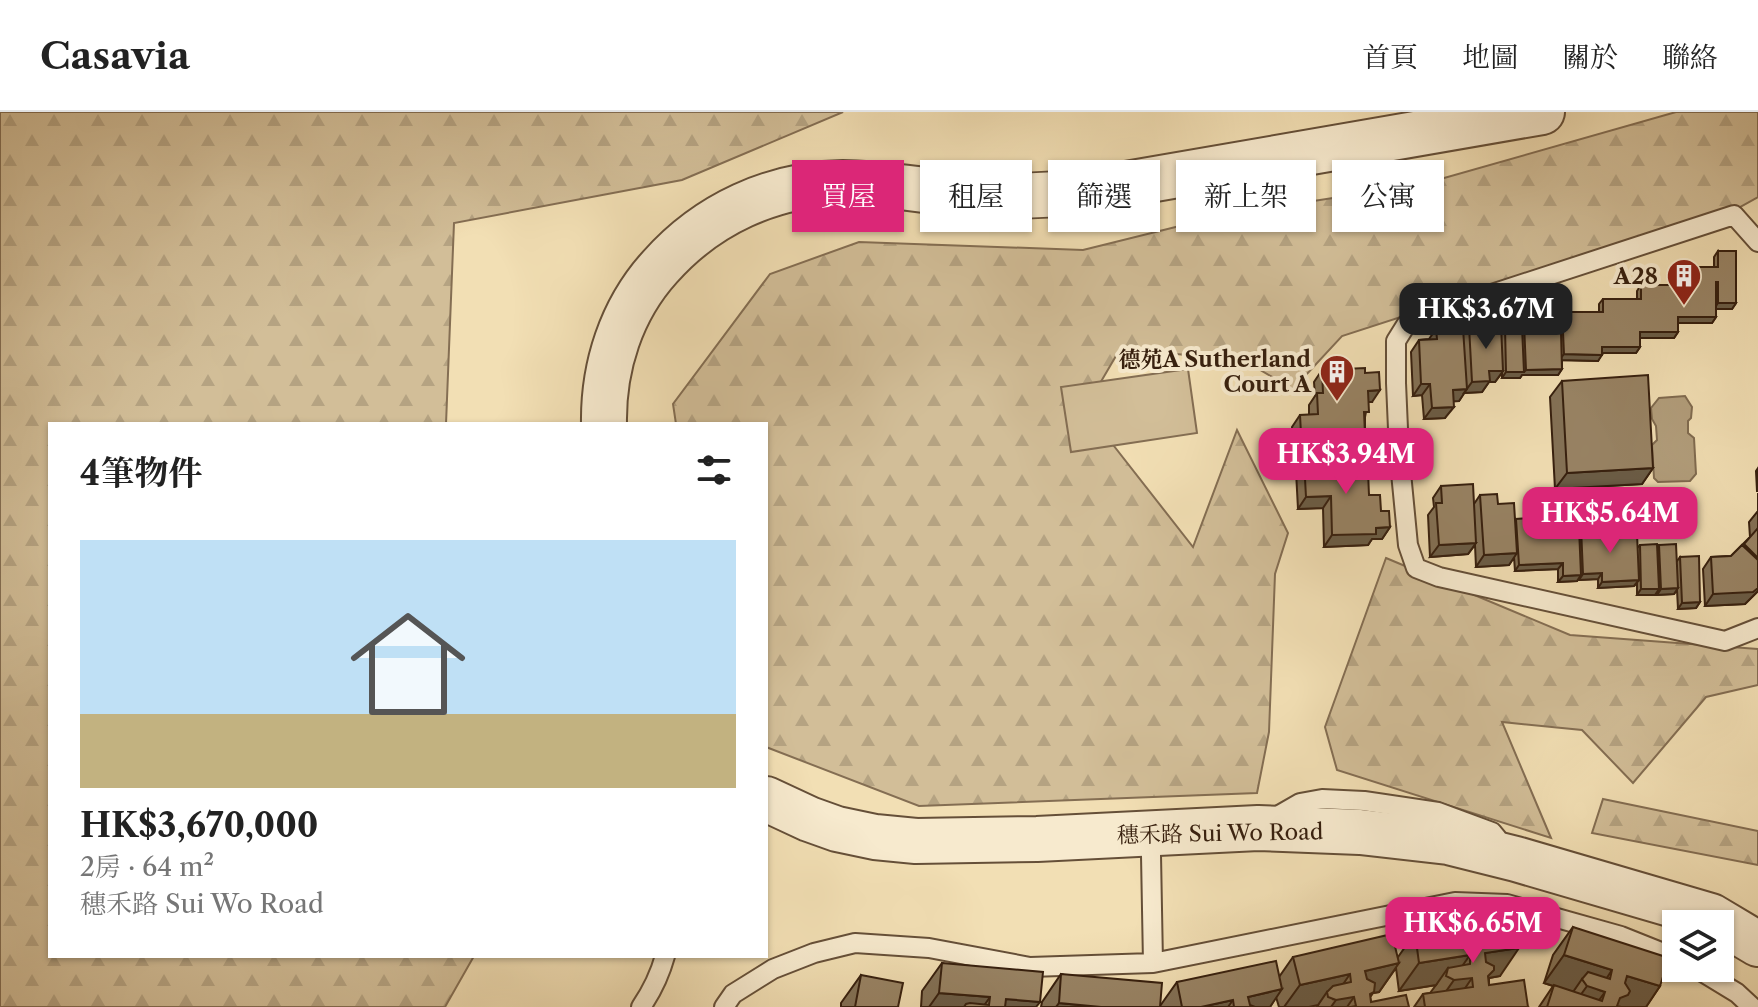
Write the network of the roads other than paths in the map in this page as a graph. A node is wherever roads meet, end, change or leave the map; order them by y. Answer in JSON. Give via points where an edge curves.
{"nodes":[{"id":1,"x":1542,"y":112,"type":"edge"},
{"id":2,"x":1758,"y":242,"type":"edge"},
{"id":3,"x":604,"y":422,"type":"edge"},
{"id":4,"x":1758,"y":628,"type":"edge"},
{"id":5,"x":768,"y":800,"type":"edge"},
{"id":6,"x":1147,"y":833,"type":"junction"},
{"id":7,"x":1758,"y":944,"type":"edge"},
{"id":8,"x":1662,"y":952,"type":"edge"},
{"id":9,"x":664,"y":958,"type":"edge"},
{"id":10,"x":1153,"y":963,"type":"junction"},
{"id":11,"x":1719,"y":982,"type":"edge"},
{"id":12,"x":641,"y":1007,"type":"edge"},
{"id":13,"x":724,"y":1007,"type":"edge"},
{"id":14,"x":1752,"y":1007,"type":"edge"}],
"edges":[{"from":1,"to":3,"type":"street","via":[[1080,192],[991,196],[845,183],[801,186],[759,197],[698,231],[647,283],[614,349]]},
{"from":2,"to":4,"type":"lane","via":[[1734,215],[1412,320],[1396,341],[1396,383],[1408,545],[1416,568],[1725,641]]},
{"from":5,"to":6,"type":"street","name":"穗禾路 Sui Wo Road","via":[[837,829],[916,841]]},
{"from":6,"to":7,"type":"street","name":"穗禾路 Sui Wo Road","via":[[1258,828],[1448,842],[1711,916]]},
{"from":6,"to":10,"type":"lane"},
{"from":8,"to":10,"type":"lane","via":[[1507,904],[1455,902]]},
{"from":9,"to":12,"type":"lane"},
{"from":10,"to":13,"type":"lane","via":[[1030,967],[929,948],[855,943],[773,969],[733,994]]},
{"from":11,"to":14,"type":"lane"}]}
